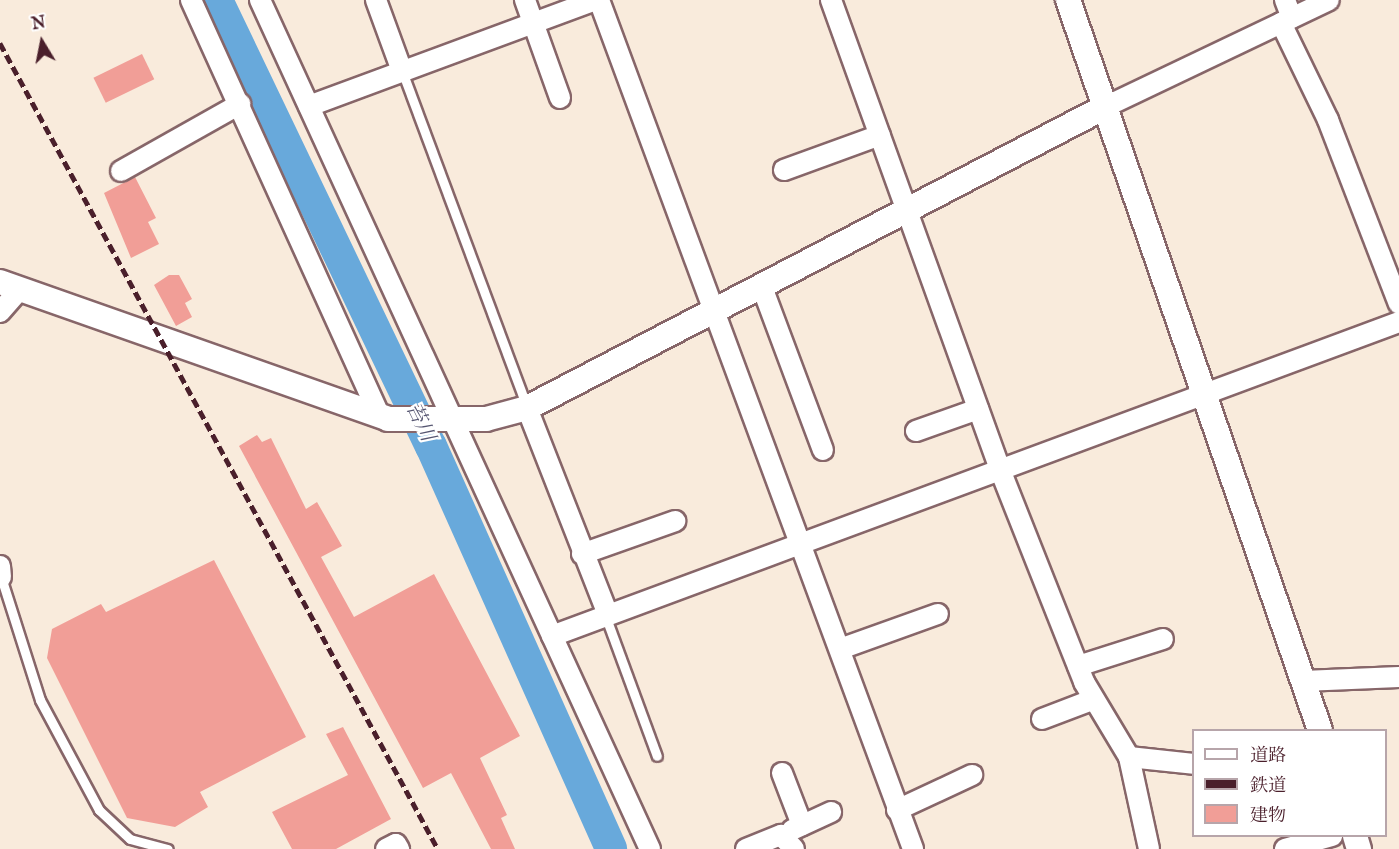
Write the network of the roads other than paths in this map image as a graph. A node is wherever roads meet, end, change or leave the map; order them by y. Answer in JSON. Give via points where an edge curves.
{"nodes":[{"id":1,"x":191,"y":0,"type":"edge"},
{"id":2,"x":260,"y":0,"type":"edge"},
{"id":3,"x":376,"y":0,"type":"edge"},
{"id":4,"x":525,"y":0,"type":"edge"},
{"id":5,"x":598,"y":0,"type":"edge"},
{"id":6,"x":831,"y":0,"type":"edge"},
{"id":7,"x":1068,"y":0,"type":"edge"},
{"id":8,"x":1329,"y":0,"type":"edge"},
{"id":9,"x":1286,"y":14,"type":"edge"},
{"id":10,"x":533,"y":23,"type":"junction"},
{"id":11,"x":402,"y":71,"type":"junction"},
{"id":12,"x":560,"y":98,"type":"dead end"},
{"id":13,"x":240,"y":104,"type":"junction"},
{"id":14,"x":309,"y":106,"type":"junction"},
{"id":15,"x":1103,"y":108,"type":"junction"},
{"id":16,"x":880,"y":135,"type":"junction"},
{"id":17,"x":784,"y":170,"type":"dead end"},
{"id":18,"x":121,"y":171,"type":"dead end"},
{"id":19,"x":908,"y":211,"type":"junction"},
{"id":20,"x":9,"y":286,"type":"edge"},
{"id":21,"x":762,"y":286,"type":"junction"},
{"id":22,"x":1399,"y":304,"type":"edge"},
{"id":23,"x":0,"y":312,"type":"edge"},
{"id":24,"x":714,"y":312,"type":"junction"},
{"id":25,"x":1399,"y":322,"type":"edge"},
{"id":26,"x":1203,"y":396,"type":"junction"},
{"id":27,"x":527,"y":408,"type":"junction"},
{"id":28,"x":978,"y":409,"type":"junction"},
{"id":29,"x":384,"y":417,"type":"junction"},
{"id":30,"x":452,"y":422,"type":"junction"},
{"id":31,"x":916,"y":431,"type":"dead end"},
{"id":32,"x":823,"y":450,"type":"dead end"},
{"id":33,"x":1001,"y":472,"type":"junction"},
{"id":34,"x":675,"y":521,"type":"dead end"},
{"id":35,"x":802,"y":543,"type":"junction"},
{"id":36,"x":582,"y":554,"type":"junction"},
{"id":37,"x":1,"y":571,"type":"edge"},
{"id":38,"x":938,"y":614,"type":"dead end"},
{"id":39,"x":606,"y":615,"type":"junction"},
{"id":40,"x":552,"y":636,"type":"junction"},
{"id":41,"x":1163,"y":639,"type":"dead end"},
{"id":42,"x":840,"y":649,"type":"junction"},
{"id":43,"x":1078,"y":666,"type":"junction"},
{"id":44,"x":1399,"y":677,"type":"edge"},
{"id":45,"x":1303,"y":681,"type":"junction"},
{"id":46,"x":1092,"y":700,"type":"junction"},
{"id":47,"x":1042,"y":718,"type":"dead end"},
{"id":48,"x":1320,"y":729,"type":"edge"},
{"id":49,"x":657,"y":756,"type":"dead end"},
{"id":50,"x":1128,"y":757,"type":"junction"},
{"id":51,"x":1192,"y":764,"type":"edge"},
{"id":52,"x":782,"y":773,"type":"dead end"},
{"id":53,"x":972,"y":775,"type":"dead end"},
{"id":54,"x":897,"y":810,"type":"junction"},
{"id":55,"x":831,"y":812,"type":"dead end"},
{"id":56,"x":802,"y":825,"type":"junction"},
{"id":57,"x":1328,"y":837,"type":"edge"},
{"id":58,"x":788,"y":842,"type":"edge"},
{"id":59,"x":168,"y":849,"type":"edge"},
{"id":60,"x":386,"y":849,"type":"edge"},
{"id":61,"x":399,"y":849,"type":"edge"},
{"id":62,"x":650,"y":849,"type":"edge"},
{"id":63,"x":746,"y":849,"type":"edge"},
{"id":64,"x":913,"y":849,"type":"edge"},
{"id":65,"x":1149,"y":849,"type":"edge"},
{"id":66,"x":1285,"y":849,"type":"edge"}],
"edges":[{"from":1,"to":13,"type":"street"},
{"from":2,"to":14,"type":"street"},
{"from":3,"to":11,"type":"street"},
{"from":4,"to":10,"type":"street"},
{"from":5,"to":10,"type":"street"},
{"from":5,"to":24,"type":"street"},
{"from":6,"to":16,"type":"street"},
{"from":7,"to":15,"type":"street"},
{"from":8,"to":9,"type":"street"},
{"from":9,"to":15,"type":"street"},
{"from":9,"to":22,"type":"street"},
{"from":10,"to":11,"type":"street"},
{"from":10,"to":12,"type":"street"},
{"from":11,"to":14,"type":"street"},
{"from":11,"to":27,"type":"lane"},
{"from":13,"to":18,"type":"street"},
{"from":13,"to":29,"type":"street"},
{"from":14,"to":30,"type":"street"},
{"from":15,"to":19,"type":"street"},
{"from":15,"to":26,"type":"street"},
{"from":16,"to":17,"type":"street"},
{"from":16,"to":19,"type":"street"},
{"from":19,"to":21,"type":"street"},
{"from":19,"to":28,"type":"street"},
{"from":20,"to":23,"type":"street"},
{"from":20,"to":29,"type":"street"},
{"from":21,"to":24,"type":"street"},
{"from":21,"to":32,"type":"street"},
{"from":24,"to":27,"type":"street"},
{"from":24,"to":35,"type":"street"},
{"from":25,"to":26,"type":"street"},
{"from":26,"to":33,"type":"street"},
{"from":26,"to":45,"type":"street"},
{"from":27,"to":30,"type":"street"},
{"from":27,"to":36,"type":"street"},
{"from":28,"to":31,"type":"street"},
{"from":28,"to":33,"type":"street"},
{"from":29,"to":30,"type":"street"},
{"from":30,"to":40,"type":"street"},
{"from":33,"to":35,"type":"street"},
{"from":33,"to":43,"type":"street"},
{"from":34,"to":36,"type":"street"},
{"from":35,"to":39,"type":"street"},
{"from":35,"to":42,"type":"street"},
{"from":36,"to":39,"type":"street"},
{"from":37,"to":59,"type":"lane","via":[[39,700],[99,810],[130,839]]},
{"from":38,"to":42,"type":"street"},
{"from":39,"to":40,"type":"street"},
{"from":39,"to":49,"type":"lane"},
{"from":40,"to":62,"type":"street"},
{"from":41,"to":43,"type":"street"},
{"from":42,"to":54,"type":"street"},
{"from":43,"to":46,"type":"street"},
{"from":44,"to":45,"type":"street"},
{"from":45,"to":48,"type":"street"},
{"from":46,"to":47,"type":"street"},
{"from":46,"to":50,"type":"street"},
{"from":50,"to":51,"type":"street"},
{"from":50,"to":65,"type":"street"},
{"from":52,"to":56,"type":"street"},
{"from":53,"to":54,"type":"street"},
{"from":54,"to":64,"type":"street"},
{"from":55,"to":56,"type":"street"},
{"from":56,"to":58,"type":"street"},
{"from":57,"to":66,"type":"street"},
{"from":58,"to":63,"type":"street"},
{"from":60,"to":61,"type":"street","via":[[396,844]]}]}
